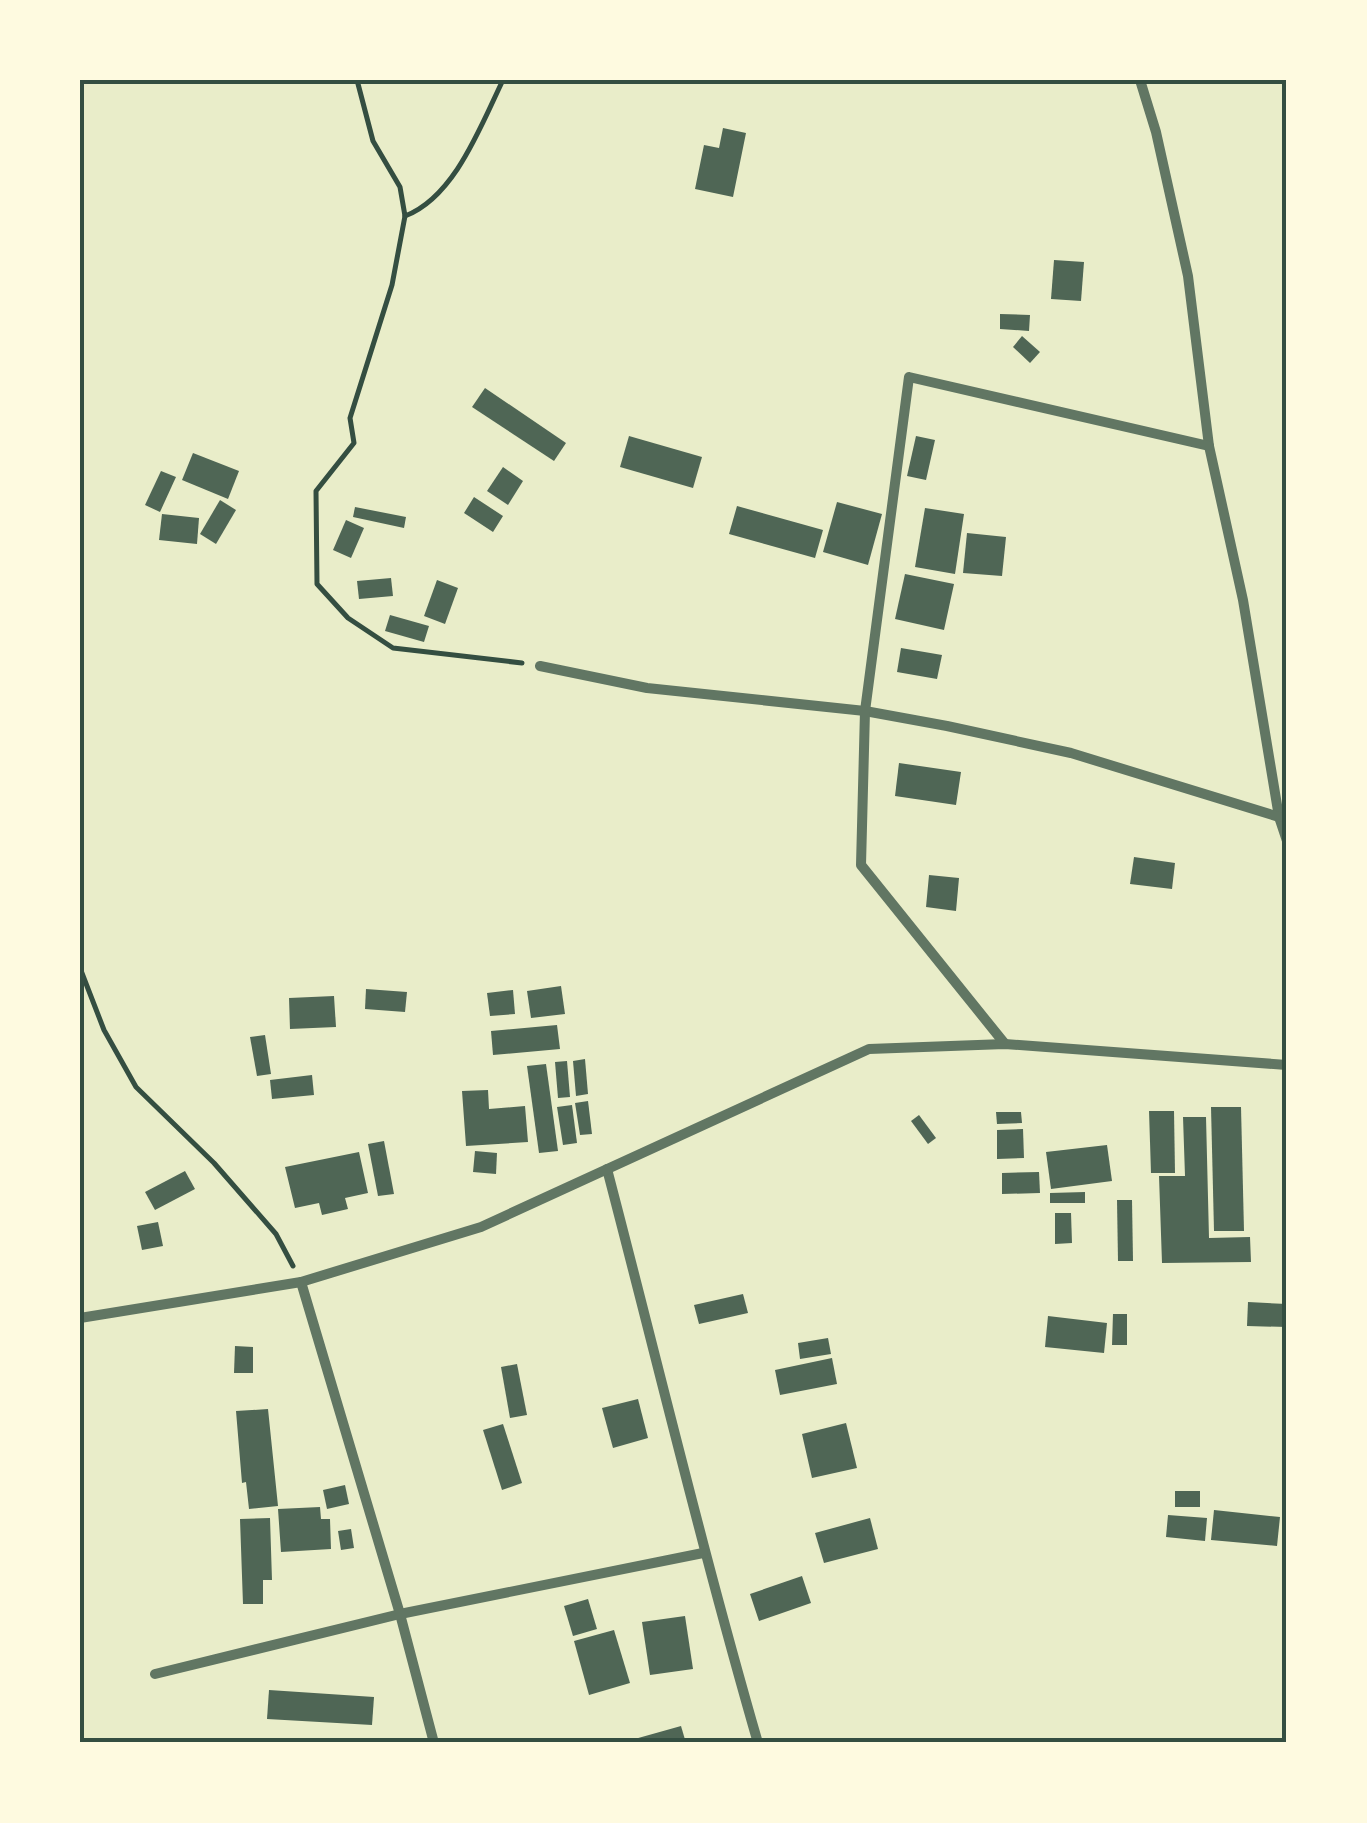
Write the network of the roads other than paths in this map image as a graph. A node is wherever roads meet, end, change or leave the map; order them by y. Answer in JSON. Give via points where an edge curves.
{"nodes":[{"id":1,"x":1140,"y":80,"type":"edge"},
{"id":2,"x":1209,"y":446,"type":"junction"},
{"id":3,"x":540,"y":666,"type":"road end"},
{"id":4,"x":865,"y":711,"type":"junction"},
{"id":5,"x":1279,"y":817,"type":"junction"},
{"id":6,"x":1287,"y":841,"type":"edge"},
{"id":7,"x":1005,"y":1044,"type":"junction"},
{"id":8,"x":1287,"y":1064,"type":"edge"},
{"id":9,"x":607,"y":1169,"type":"junction"},
{"id":10,"x":301,"y":1282,"type":"junction"},
{"id":11,"x":80,"y":1318,"type":"edge"},
{"id":12,"x":703,"y":1553,"type":"junction"},
{"id":13,"x":400,"y":1614,"type":"junction"},
{"id":14,"x":155,"y":1674,"type":"dead end"},
{"id":15,"x":434,"y":1743,"type":"edge"},
{"id":16,"x":758,"y":1743,"type":"edge"}],
"edges":[{"from":1,"to":2,"type":"street","via":[[1188,276]]},
{"from":2,"to":4,"type":"street","via":[[909,377]]},
{"from":2,"to":5,"type":"street"},
{"from":3,"to":4,"type":"street","via":[[647,688]]},
{"from":4,"to":5,"type":"street","via":[[1071,753]]},
{"from":4,"to":7,"type":"street","via":[[861,865]]},
{"from":5,"to":6,"type":"street"},
{"from":7,"to":8,"type":"street"},
{"from":7,"to":9,"type":"street","via":[[869,1049]]},
{"from":9,"to":10,"type":"street","via":[[480,1226]]},
{"from":9,"to":12,"type":"street"},
{"from":10,"to":11,"type":"street"},
{"from":10,"to":13,"type":"street"},
{"from":12,"to":13,"type":"street"},
{"from":12,"to":16,"type":"street"},
{"from":13,"to":14,"type":"street"},
{"from":13,"to":15,"type":"street"}]}
